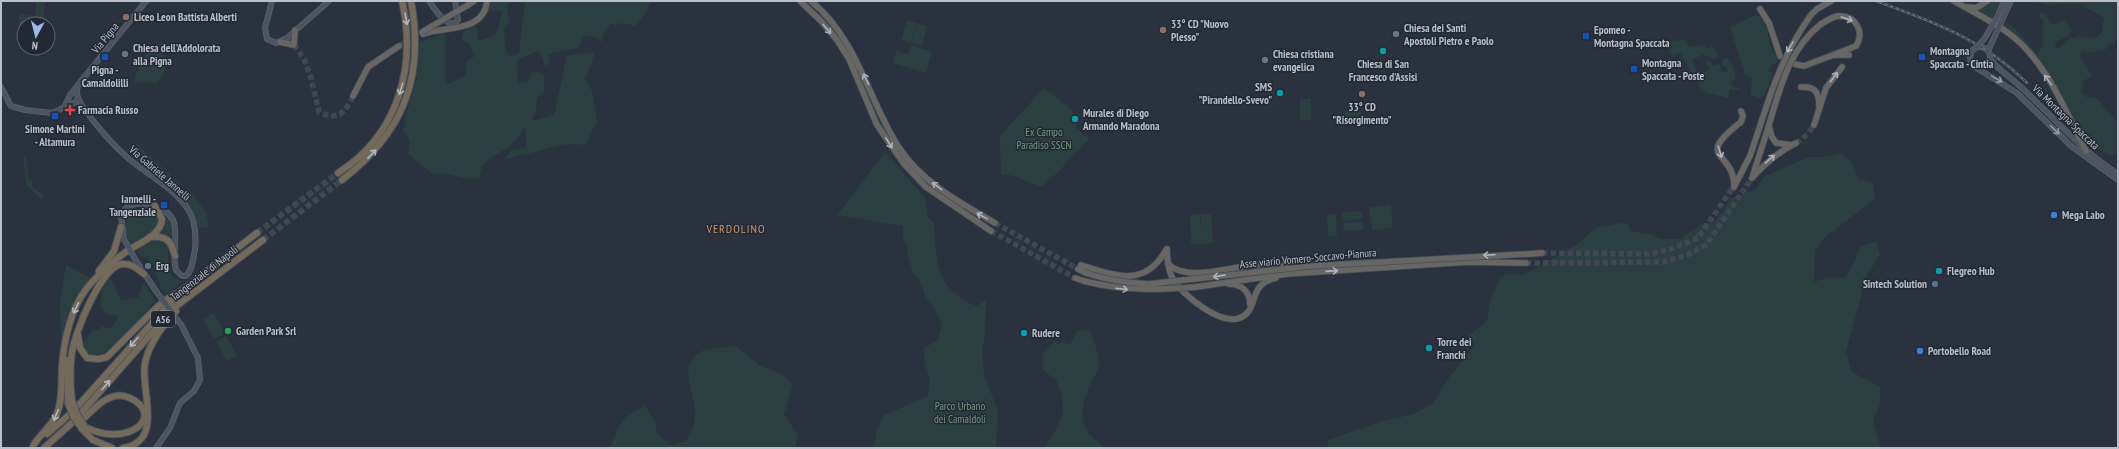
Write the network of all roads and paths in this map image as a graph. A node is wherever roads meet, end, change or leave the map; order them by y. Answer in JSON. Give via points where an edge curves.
{"nodes":[{"id":1,"x":146,"y":1,"type":"edge"},
{"id":2,"x":272,"y":1,"type":"edge"},
{"id":3,"x":329,"y":1,"type":"edge"},
{"id":4,"x":402,"y":1,"type":"edge"},
{"id":5,"x":411,"y":1,"type":"edge"},
{"id":6,"x":426,"y":1,"type":"edge"},
{"id":7,"x":429,"y":1,"type":"edge"},
{"id":8,"x":455,"y":1,"type":"edge"},
{"id":9,"x":474,"y":1,"type":"edge"},
{"id":10,"x":800,"y":1,"type":"edge"},
{"id":11,"x":811,"y":1,"type":"edge"},
{"id":12,"x":1831,"y":1,"type":"edge"},
{"id":13,"x":1954,"y":1,"type":"edge"},
{"id":14,"x":1987,"y":1,"type":"edge"},
{"id":15,"x":2004,"y":1,"type":"edge"},
{"id":16,"x":2011,"y":1,"type":"edge"},
{"id":17,"x":487,"y":2,"type":"edge"},
{"id":18,"x":1960,"y":4,"type":"junction"},
{"id":19,"x":434,"y":7,"type":"junction"},
{"id":20,"x":1760,"y":9,"type":"dead end"},
{"id":21,"x":295,"y":30,"type":"junction"},
{"id":22,"x":420,"y":33,"type":"junction"},
{"id":23,"x":280,"y":42,"type":"junction"},
{"id":24,"x":399,"y":46,"type":"tunnel mouth"},
{"id":25,"x":1977,"y":48,"type":"junction"},
{"id":26,"x":1988,"y":51,"type":"junction"},
{"id":27,"x":1834,"y":55,"type":"junction"},
{"id":28,"x":1849,"y":55,"type":"dead end"},
{"id":29,"x":1780,"y":56,"type":"dead end"},
{"id":30,"x":1990,"y":59,"type":"junction"},
{"id":31,"x":1794,"y":64,"type":"dead end"},
{"id":32,"x":1842,"y":67,"type":"dead end"},
{"id":33,"x":1975,"y":67,"type":"junction"},
{"id":34,"x":1,"y":87,"type":"edge"},
{"id":35,"x":1801,"y":87,"type":"dead end"},
{"id":36,"x":353,"y":96,"type":"tunnel mouth"},
{"id":37,"x":74,"y":98,"type":"junction"},
{"id":38,"x":1741,"y":111,"type":"dead end"},
{"id":39,"x":392,"y":112,"type":"junction"},
{"id":40,"x":1819,"y":114,"type":"junction"},
{"id":41,"x":382,"y":119,"type":"dead end"},
{"id":42,"x":1769,"y":125,"type":"junction"},
{"id":43,"x":1814,"y":125,"type":"tunnel mouth"},
{"id":44,"x":2086,"y":151,"type":"junction"},
{"id":45,"x":342,"y":164,"type":"dead end"},
{"id":46,"x":2118,"y":174,"type":"edge"},
{"id":47,"x":342,"y":180,"type":"tunnel mouth"},
{"id":48,"x":2118,"y":180,"type":"edge"},
{"id":49,"x":155,"y":206,"type":"junction"},
{"id":50,"x":995,"y":223,"type":"tunnel mouth"},
{"id":51,"x":121,"y":227,"type":"junction"},
{"id":52,"x":991,"y":231,"type":"tunnel mouth"},
{"id":53,"x":257,"y":233,"type":"tunnel mouth"},
{"id":54,"x":150,"y":237,"type":"junction"},
{"id":55,"x":263,"y":240,"type":"tunnel mouth"},
{"id":56,"x":1542,"y":253,"type":"tunnel mouth"},
{"id":57,"x":175,"y":256,"type":"junction"},
{"id":58,"x":1168,"y":263,"type":"junction"},
{"id":59,"x":1526,"y":263,"type":"tunnel mouth"},
{"id":60,"x":1311,"y":266,"type":"junction"},
{"id":61,"x":1306,"y":273,"type":"junction"},
{"id":62,"x":144,"y":274,"type":"junction"},
{"id":63,"x":99,"y":277,"type":"junction"},
{"id":64,"x":1075,"y":278,"type":"tunnel mouth"},
{"id":65,"x":1217,"y":284,"type":"junction"},
{"id":66,"x":87,"y":287,"type":"junction"},
{"id":67,"x":180,"y":292,"type":"junction"},
{"id":68,"x":188,"y":297,"type":"junction"},
{"id":69,"x":92,"y":301,"type":"junction"},
{"id":70,"x":1250,"y":308,"type":"junction"},
{"id":71,"x":78,"y":333,"type":"junction"},
{"id":72,"x":66,"y":349,"type":"junction"},
{"id":73,"x":70,"y":402,"type":"junction"},
{"id":74,"x":77,"y":407,"type":"dead end"},
{"id":75,"x":70,"y":414,"type":"dead end"},
{"id":76,"x":74,"y":423,"type":"dead end"},
{"id":77,"x":84,"y":428,"type":"junction"},
{"id":78,"x":31,"y":447,"type":"edge"},
{"id":79,"x":44,"y":448,"type":"edge"},
{"id":80,"x":112,"y":448,"type":"edge"},
{"id":81,"x":123,"y":448,"type":"edge"},
{"id":82,"x":156,"y":448,"type":"edge"}],
"edges":[{"from":1,"to":37,"type":"main road","name":"Via Pigna","via":[[78,86]]},
{"from":2,"to":23,"type":"main road","via":[[265,34],[271,42]]},
{"from":3,"to":21,"type":"main road"},
{"from":4,"to":39,"type":"highway","one_way":true,"via":[[408,38],[405,76]]},
{"from":5,"to":22,"type":"highway"},
{"from":6,"to":19,"type":"main road"},
{"from":7,"to":19,"type":"main road"},
{"from":8,"to":19,"type":"main road","via":[[458,17],[453,24],[445,21]]},
{"from":9,"to":22,"type":"highway","bridge":true},
{"from":10,"to":52,"type":"highway","one_way":true,"via":[[837,40],[849,59],[877,125],[904,164],[926,187]]},
{"from":50,"to":11,"type":"highway","one_way":true,"via":[[932,183],[909,161],[886,123],[852,51],[825,12]]},
{"from":12,"to":38,"type":"highway","bridge":true,"via":[[1811,15],[1786,54],[1750,156],[1733,188],[1733,174],[1718,152],[1718,143],[1741,122]]},
{"from":13,"to":18,"type":"highway"},
{"from":14,"to":18,"type":"highway","via":[[1973,8]]},
{"from":15,"to":25,"type":"main road","bridge":true},
{"from":16,"to":26,"type":"main road","bridge":true},
{"from":17,"to":22,"type":"highway","via":[[483,15],[474,23]]},
{"from":44,"to":18,"type":"highway","one_way":true,"via":[[2051,83],[2023,47],[2007,32]]},
{"from":20,"to":29,"type":"highway","via":[[1769,23]]},
{"from":21,"to":23,"type":"main road"},
{"from":21,"to":23,"type":"highway","via":[[294,44]]},
{"from":47,"to":22,"type":"highway","one_way":true,"via":[[377,148],[401,111],[413,77]]},
{"from":24,"to":36,"type":"highway","via":[[366,70]]},
{"from":25,"to":26,"type":"main road","bridge":true},
{"from":25,"to":33,"type":"main road","via":[[1971,51],[1969,57]]},
{"from":26,"to":30,"type":"main road"},
{"from":27,"to":28,"type":"highway"},
{"from":27,"to":31,"type":"highway","via":[[1809,65]]},
{"from":42,"to":27,"type":"highway","one_way":true,"bridge":true,"via":[[1790,62],[1801,43],[1821,24],[1834,17],[1850,18],[1859,28],[1859,40],[1852,49]]},
{"from":30,"to":33,"type":"main road","via":[[1984,66]]},
{"from":30,"to":44,"type":"main road","name":"Via Montagna Spaccata"},
{"from":40,"to":32,"type":"highway","one_way":true,"via":[[1826,88]]},
{"from":33,"to":48,"type":"main road","name":"Via Montagna Spaccata","one_way":true,"via":[[2017,93],[2071,146]]},
{"from":34,"to":37,"type":"main road","via":[[9,104],[18,109],[52,113]]},
{"from":35,"to":40,"type":"highway","via":[[1813,88],[1817,93]]},
{"from":37,"to":57,"type":"main road","name":"Via Gabriele Jannelli","via":[[119,150],[188,209],[196,237],[192,262],[186,276],[177,273]]},
{"from":39,"to":41,"type":"highway"},
{"from":39,"to":45,"type":"highway","via":[[372,141],[339,172]]},
{"from":40,"to":43,"type":"highway"},
{"from":42,"to":42,"type":"highway","one_way":true,"via":[[1752,178],[1765,162],[1793,144],[1776,143]]},
{"from":44,"to":46,"type":"main road","name":"Via Montagna Spaccata"},
{"from":49,"to":51,"type":"main road","via":[[129,206],[123,212]]},
{"from":49,"to":54,"type":"highway","via":[[162,215],[162,223]]},
{"from":49,"to":57,"type":"main road","name":"Via Gabriele Jannelli","via":[[166,212],[173,221],[176,233]]},
{"from":51,"to":62,"type":"main road","bridge":true,"via":[[124,239]]},
{"from":51,"to":66,"type":"highway","via":[[114,251]]},
{"from":53,"to":67,"type":"highway","name":"Tangenziale di Napoli"},
{"from":54,"to":57,"type":"highway","via":[[167,238]]},
{"from":54,"to":63,"type":"highway","via":[[123,253]]},
{"from":55,"to":68,"type":"highway","name":"Tangenziale di Napoli","number":"A56"},
{"from":56,"to":60,"type":"highway","name":"Asse viario Vomero-Soccavo-Pianura","one_way":true,"bridge":true},
{"from":58,"to":60,"type":"highway","bridge":true,"via":[[1177,270],[1186,272],[1255,265]]},
{"from":60,"to":58,"type":"highway","name":"Asse viario Vomero-Soccavo-Pianura","one_way":true,"bridge":true,"via":[[1149,284],[1122,282],[1083,269],[1136,276],[1152,269],[1166,249]]},
{"from":58,"to":70,"type":"highway","via":[[1177,285],[1194,301],[1218,316],[1239,319]]},
{"from":61,"to":59,"type":"highway","name":"Asse viario Vomero-Soccavo-Pianura","one_way":true,"via":[[1467,262]]},
{"from":61,"to":65,"type":"highway","name":"Asse viario Vomero-Soccavo-Pianura","via":[[1256,277]]},
{"from":61,"to":70,"type":"highway","via":[[1266,281],[1257,289]]},
{"from":62,"to":69,"type":"highway","via":[[132,266],[122,264],[111,269],[102,280]]},
{"from":62,"to":82,"type":"main road","bridge":true,"via":[[182,326],[198,358],[200,380],[194,391],[180,403],[170,428]]},
{"from":63,"to":66,"type":"highway"},
{"from":63,"to":69,"type":"highway","via":[[92,291]]},
{"from":64,"to":65,"type":"highway","name":"Asse viario Vomero-Soccavo-Pianura","one_way":true,"bridge":true,"via":[[1121,289],[1139,290]]},
{"from":65,"to":70,"type":"highway","via":[[1233,284],[1246,290],[1250,297]]},
{"from":66,"to":72,"type":"highway","one_way":true,"via":[[73,314]]},
{"from":67,"to":71,"type":"highway","via":[[168,297],[107,357],[87,358],[80,348]]},
{"from":67,"to":74,"type":"highway","name":"Tangenziale di Napoli","one_way":true},
{"from":77,"to":68,"type":"highway","name":"Tangenziale di Napoli","number":"A56","one_way":true,"via":[[108,443],[123,444],[138,436],[145,418],[140,406],[133,399],[116,396],[105,400],[81,417],[163,319]]},
{"from":68,"to":81,"type":"highway","via":[[156,335],[151,345],[144,370],[148,428],[140,440]]},
{"from":69,"to":71,"type":"highway"},
{"from":71,"to":73,"type":"highway","via":[[71,363]]},
{"from":72,"to":73,"type":"highway"},
{"from":72,"to":78,"type":"highway","one_way":true,"via":[[60,402],[56,414],[50,427]]},
{"from":73,"to":77,"type":"highway","bridge":true,"via":[[73,416]]},
{"from":75,"to":78,"type":"highway"},
{"from":76,"to":79,"type":"highway"},
{"from":77,"to":80,"type":"highway","via":[[93,440]]}]}
